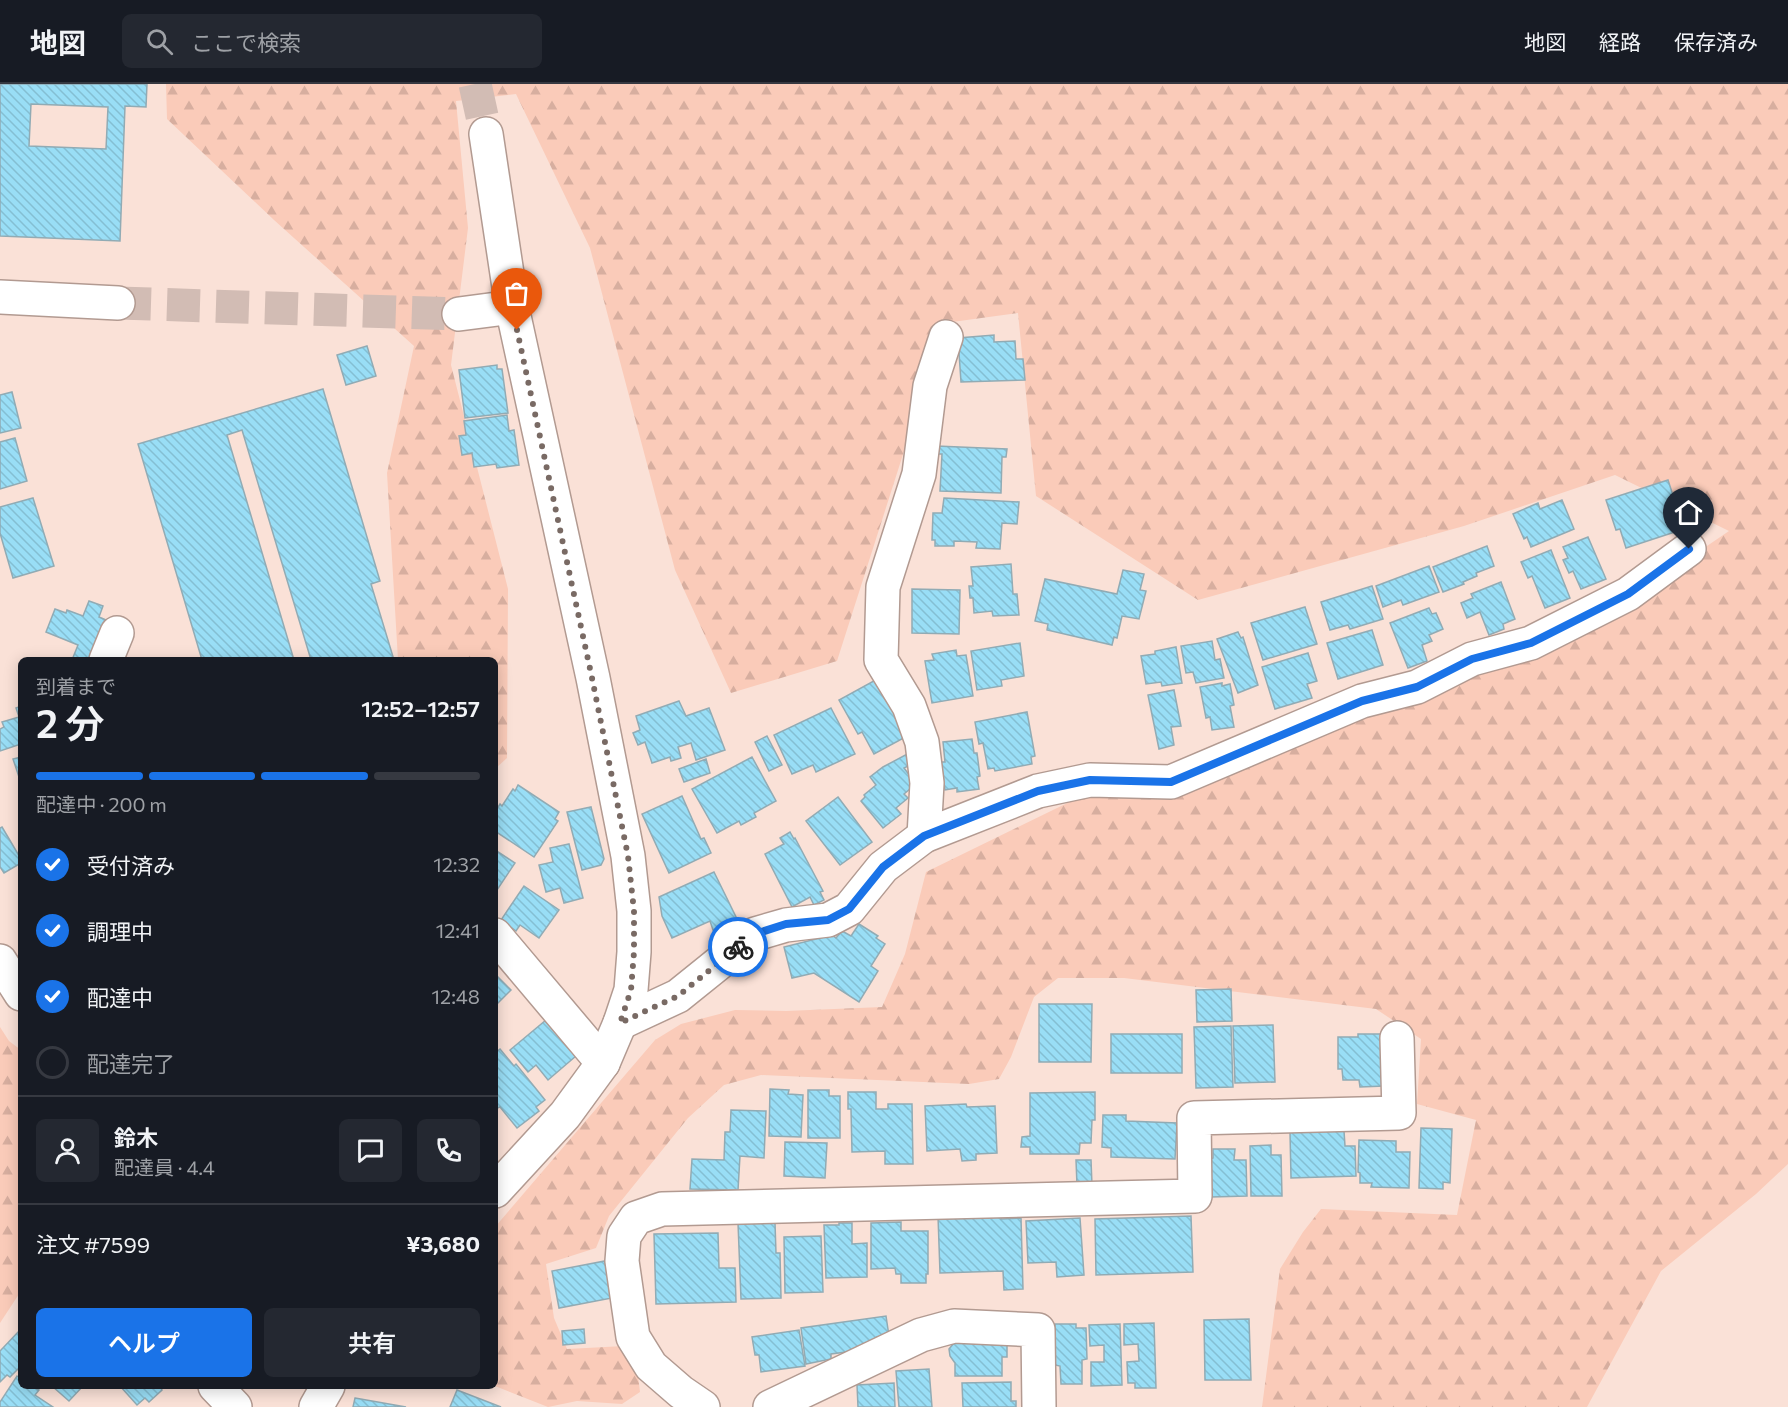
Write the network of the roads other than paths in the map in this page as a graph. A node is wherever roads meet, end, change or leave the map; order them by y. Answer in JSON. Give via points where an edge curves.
{"nodes":[{"id":1,"x":486,"y":134,"type":"tunnel mouth"},
{"id":2,"x":0,"y":297,"type":"edge"},
{"id":3,"x":118,"y":303,"type":"tunnel mouth"},
{"id":4,"x":512,"y":307,"type":"junction"},
{"id":5,"x":459,"y":314,"type":"tunnel mouth"},
{"id":6,"x":946,"y":337,"type":"dead end"},
{"id":7,"x":1689,"y":549,"type":"dead end"},
{"id":8,"x":924,"y":836,"type":"junction"},
{"id":9,"x":498,"y":938,"type":"edge"},
{"id":10,"x":0,"y":961,"type":"edge"},
{"id":11,"x":18,"y":989,"type":"edge"},
{"id":12,"x":620,"y":1023,"type":"junction"},
{"id":13,"x":1397,"y":1038,"type":"dead end"},
{"id":14,"x":603,"y":1063,"type":"junction"},
{"id":15,"x":498,"y":1188,"type":"edge"},
{"id":16,"x":218,"y":1389,"type":"edge"},
{"id":17,"x":326,"y":1389,"type":"edge"},
{"id":18,"x":235,"y":1407,"type":"edge"},
{"id":19,"x":316,"y":1407,"type":"edge"},
{"id":20,"x":703,"y":1407,"type":"edge"},
{"id":21,"x":770,"y":1407,"type":"edge"},
{"id":22,"x":1039,"y":1407,"type":"edge"}],
"edges":[{"from":1,"to":4,"type":"street"},
{"from":2,"to":3,"type":"street"},
{"from":4,"to":5,"type":"street"},
{"from":4,"to":12,"type":"street","via":[[628,856],[634,952],[631,990]]},
{"from":6,"to":8,"type":"street","via":[[930,386],[919,474],[883,587],[881,660],[909,706],[922,742],[927,783]]},
{"from":7,"to":8,"type":"street","via":[[1628,594],[1531,643],[1472,659],[1417,687],[1362,701],[1171,782],[1090,780],[1038,791]]},
{"from":8,"to":12,"type":"street","via":[[883,867],[849,909],[828,920],[786,924],[755,934],[678,996]]},
{"from":9,"to":14,"type":"street"},
{"from":10,"to":11,"type":"street"},
{"from":12,"to":14,"type":"street"},
{"from":13,"to":20,"type":"street","via":[[1399,1113],[1194,1118],[1195,1196],[662,1209],[636,1218],[624,1236],[622,1261],[633,1337],[651,1366]]},
{"from":14,"to":15,"type":"street","via":[[565,1114]]},
{"from":16,"to":18,"type":"street"},
{"from":17,"to":19,"type":"street"},
{"from":21,"to":22,"type":"street","via":[[921,1335],[954,1326],[1038,1329]]}]}
